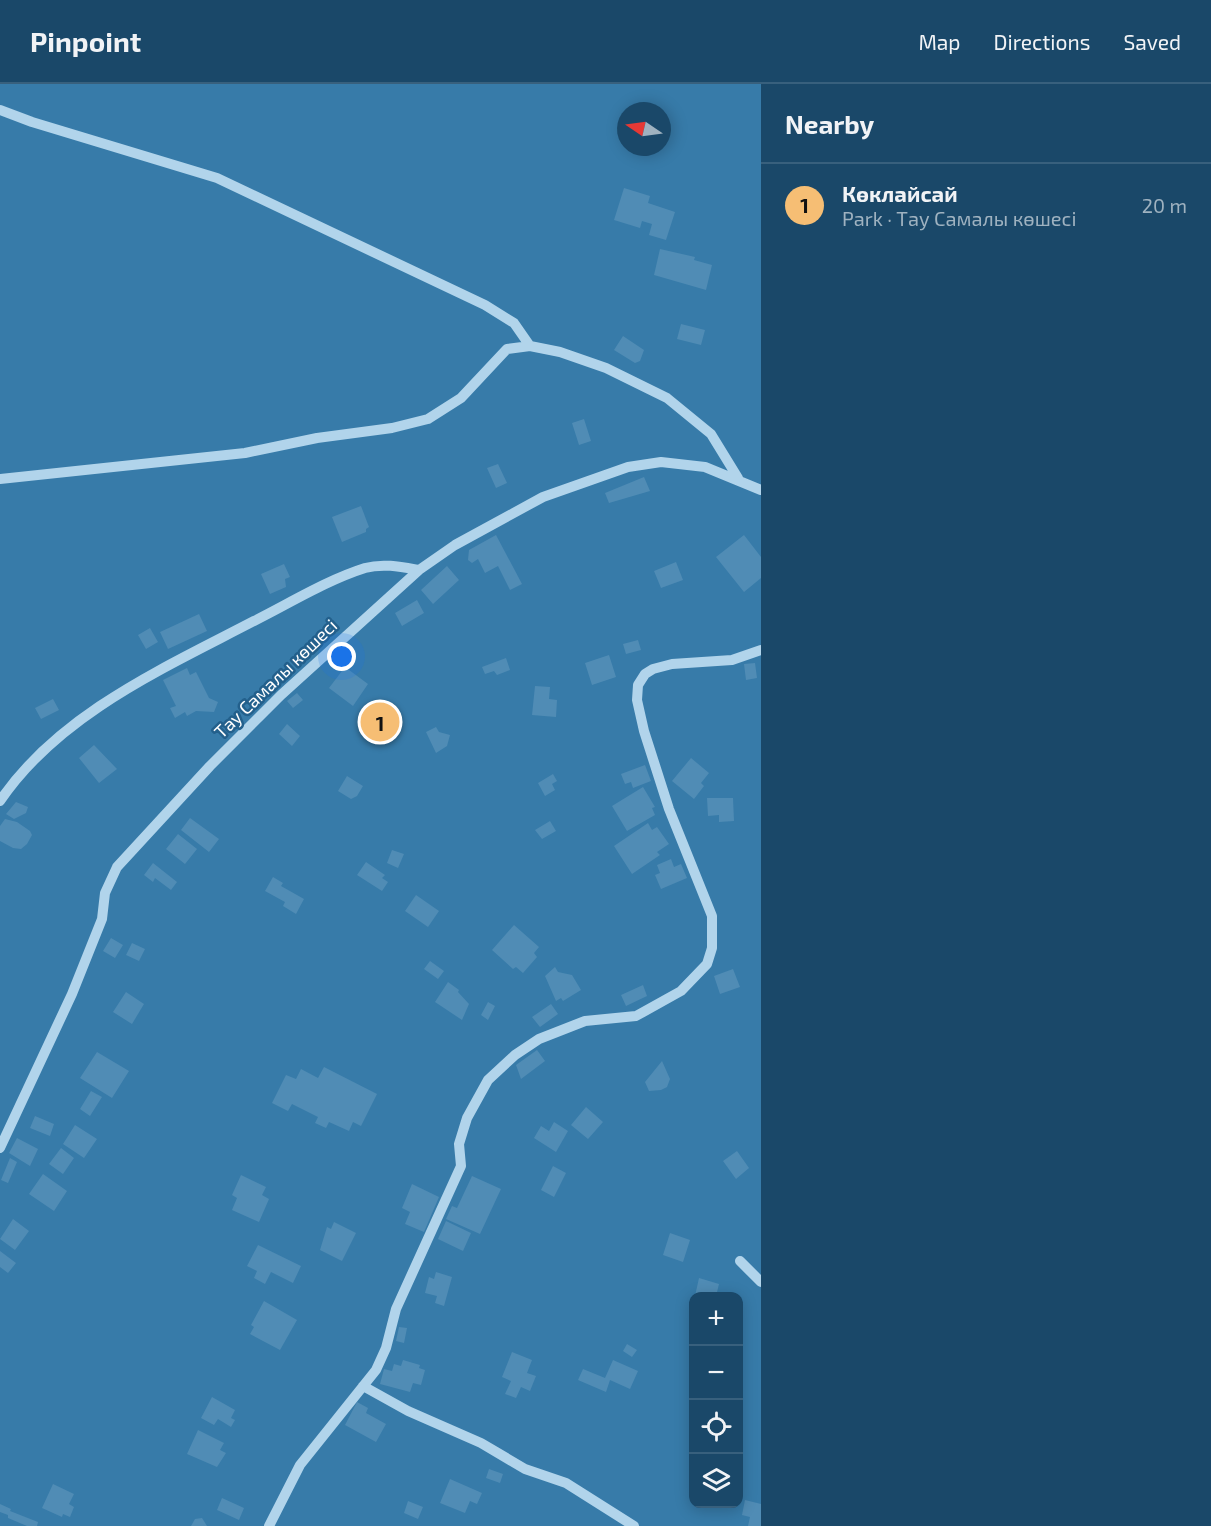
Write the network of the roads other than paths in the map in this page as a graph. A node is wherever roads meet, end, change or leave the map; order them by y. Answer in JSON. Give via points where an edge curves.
{"nodes":[{"id":1,"x":0,"y":110,"type":"edge"},
{"id":2,"x":530,"y":346,"type":"junction"},
{"id":3,"x":738,"y":478,"type":"junction"},
{"id":4,"x":0,"y":479,"type":"edge"},
{"id":5,"x":761,"y":490,"type":"edge"},
{"id":6,"x":420,"y":570,"type":"junction"},
{"id":7,"x":761,"y":650,"type":"edge"},
{"id":8,"x":0,"y":801,"type":"edge"},
{"id":9,"x":0,"y":1148,"type":"edge"},
{"id":10,"x":740,"y":1261,"type":"dead end"},
{"id":11,"x":761,"y":1282,"type":"edge"},
{"id":12,"x":363,"y":1386,"type":"junction"},
{"id":13,"x":269,"y":1526,"type":"edge"},
{"id":14,"x":634,"y":1526,"type":"edge"}],
"edges":[{"from":1,"to":2,"type":"street","via":[[217,178],[485,305],[514,323]]},
{"from":2,"to":3,"type":"street","via":[[606,368],[667,398],[711,434]]},
{"from":2,"to":4,"type":"street","via":[[507,349],[461,398],[428,418],[392,428],[245,453]]},
{"from":3,"to":5,"type":"street","name":"Тау Самалы көшесі"},
{"from":3,"to":6,"type":"street","name":"Тау Самалы көшесі","via":[[705,467],[661,462],[628,467],[543,497],[455,545]]},
{"from":6,"to":8,"type":"street","via":[[388,565],[367,567],[184,658],[119,695],[57,739]]},
{"from":6,"to":9,"type":"street","name":"Тау Самалы көшесі","via":[[273,703],[117,867],[105,893],[102,919],[72,994]]},
{"from":7,"to":12,"type":"street","via":[[732,660],[653,669],[638,685],[644,731],[669,809],[712,916],[712,948],[707,964],[681,991],[636,1016],[585,1021],[539,1039],[488,1080],[467,1118],[459,1144],[461,1166],[396,1309],[386,1348]]},
{"from":10,"to":11,"type":"street"},
{"from":12,"to":13,"type":"street","via":[[300,1465]]},
{"from":12,"to":14,"type":"street","via":[[481,1443],[525,1469],[566,1483]]}]}
